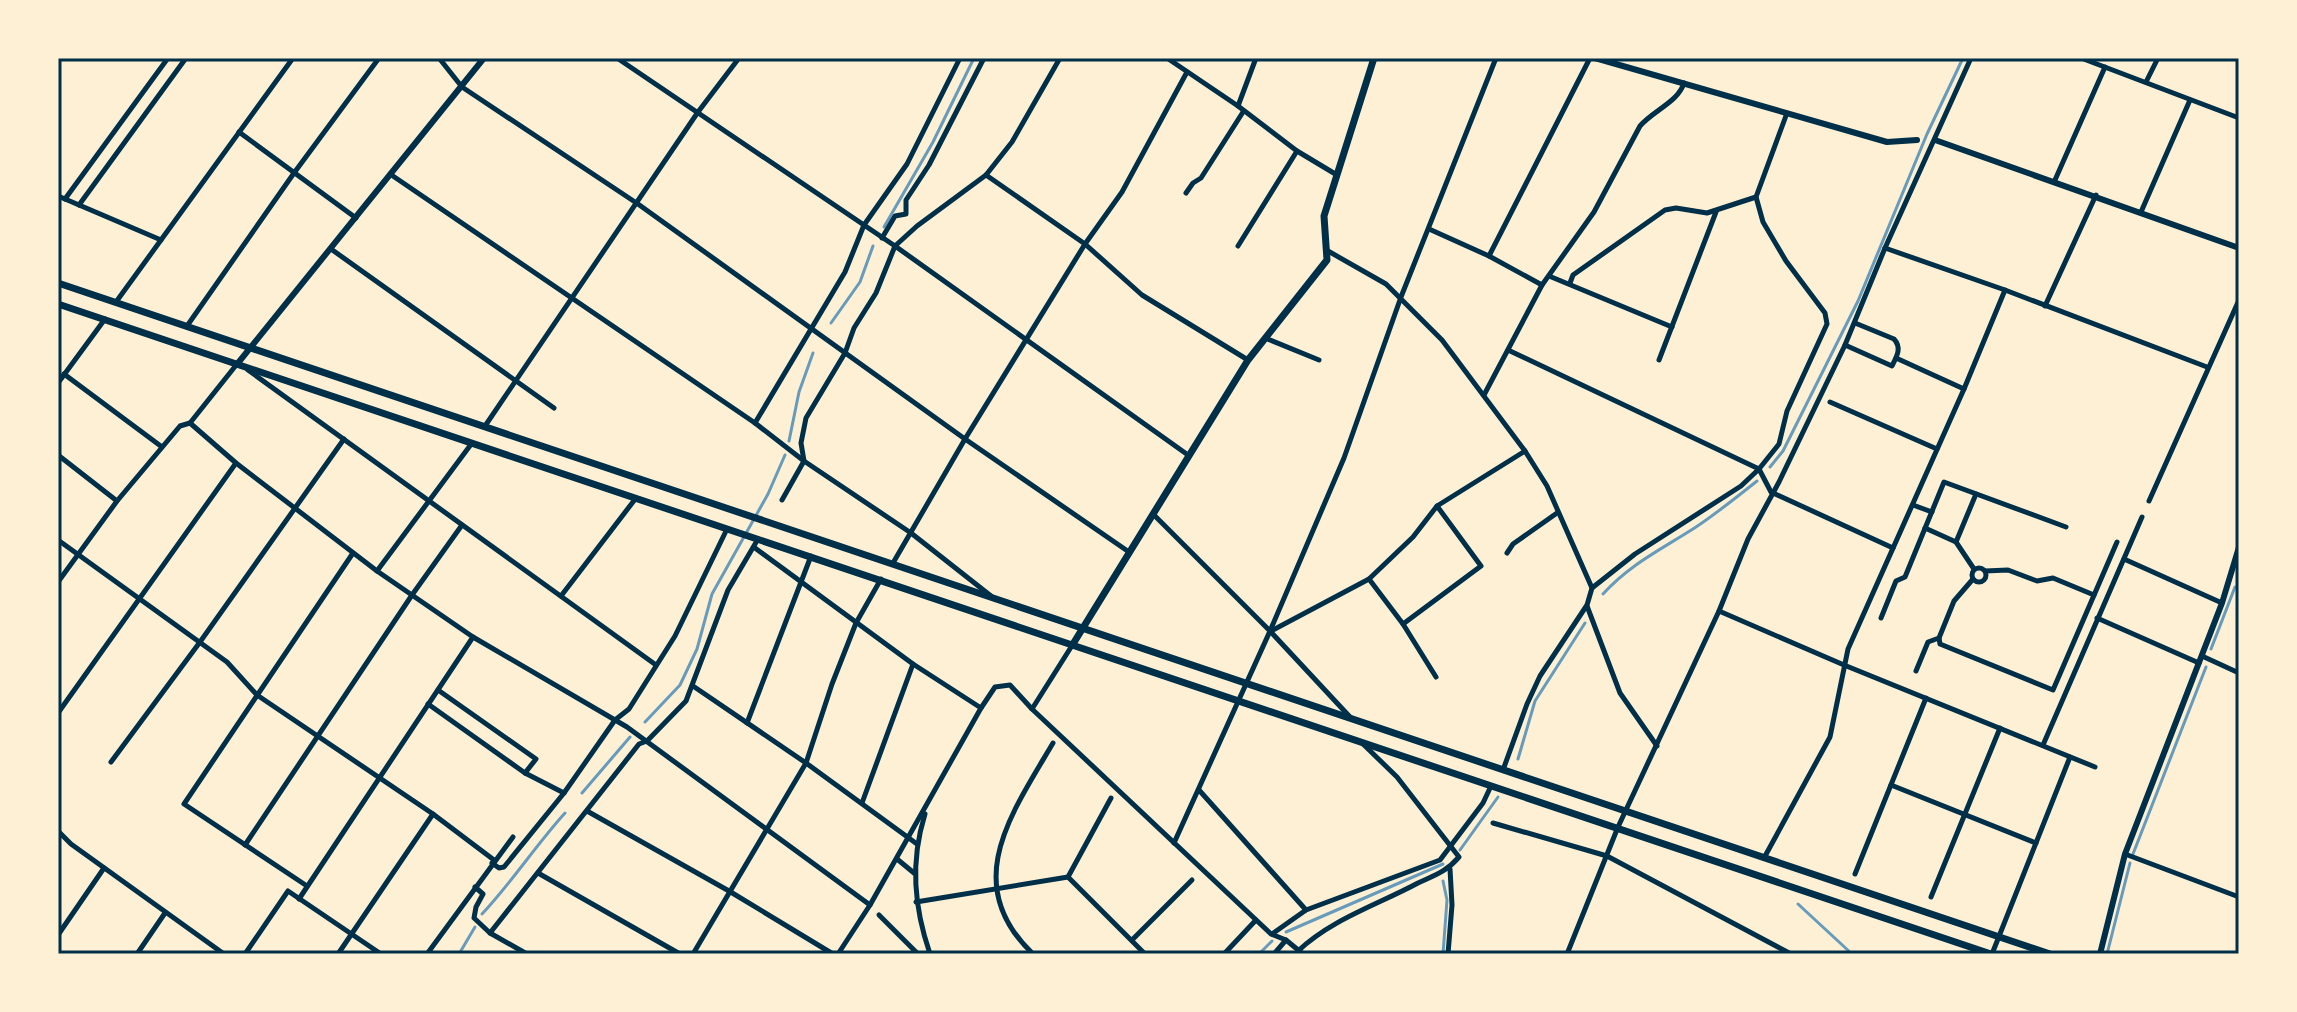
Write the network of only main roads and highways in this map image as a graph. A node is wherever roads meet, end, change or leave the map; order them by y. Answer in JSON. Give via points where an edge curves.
{"nodes":[{"id":1,"x":1374,"y":58,"type":"edge"},
{"id":2,"x":58,"y":283,"type":"edge"},
{"id":3,"x":58,"y":304,"type":"edge"},
{"id":4,"x":1082,"y":628,"type":"junction"},
{"id":5,"x":1073,"y":644,"type":"junction"},
{"id":6,"x":1992,"y":954,"type":"edge"},
{"id":7,"x":2050,"y":954,"type":"edge"}],
"edges":[{"from":1,"to":4,"type":"main road","via":[[1324,216],[1327,260],[1248,360]]},
{"from":2,"to":4,"type":"main road"},
{"from":3,"to":5,"type":"main road"},
{"from":4,"to":5,"type":"main road"},
{"from":4,"to":7,"type":"main road"},
{"from":5,"to":6,"type":"main road"}]}
